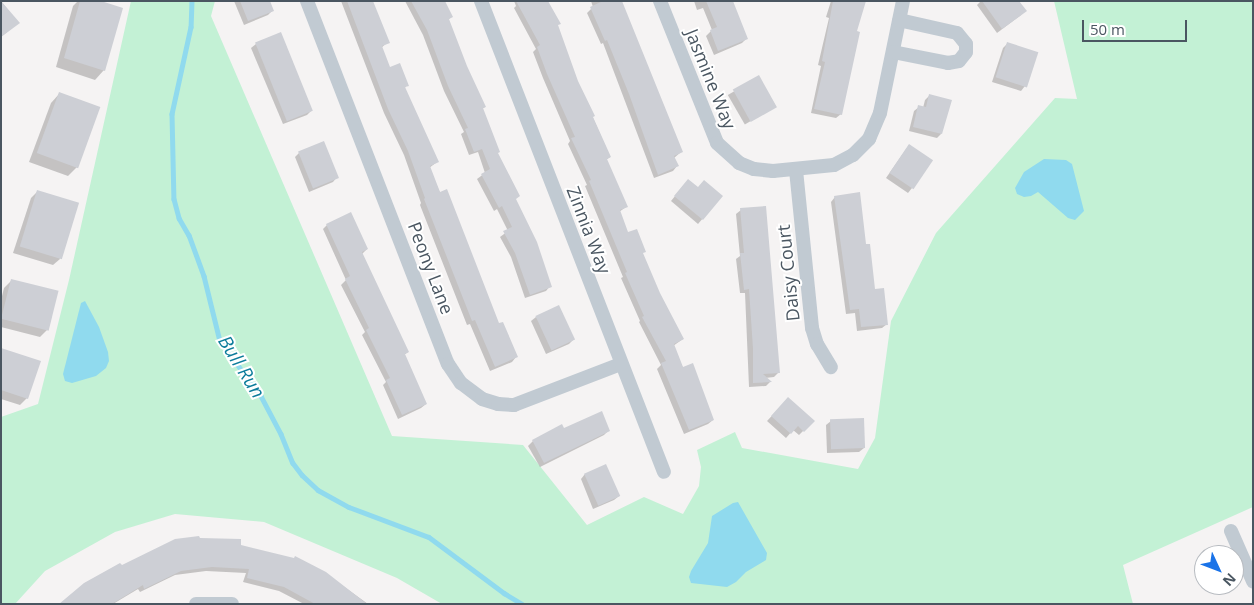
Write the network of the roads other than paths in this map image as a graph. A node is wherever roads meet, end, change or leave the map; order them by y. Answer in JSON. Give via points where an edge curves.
{"nodes":[{"id":1,"x":307,"y":1,"type":"edge"},
{"id":2,"x":481,"y":1,"type":"edge"},
{"id":3,"x":660,"y":1,"type":"edge"},
{"id":4,"x":903,"y":1,"type":"edge"},
{"id":5,"x":899,"y":20,"type":"junction"},
{"id":6,"x":893,"y":52,"type":"junction"},
{"id":7,"x":796,"y":170,"type":"junction"},
{"id":8,"x":621,"y":364,"type":"junction"},
{"id":9,"x":831,"y":367,"type":"dead end"},
{"id":10,"x":664,"y":472,"type":"dead end"},
{"id":11,"x":1231,"y":531,"type":"dead end"},
{"id":12,"x":1253,"y":581,"type":"edge"},
{"id":13,"x":196,"y":604,"type":"edge"},
{"id":14,"x":232,"y":604,"type":"edge"}],
"edges":[{"from":1,"to":8,"type":"street","name":"Peony Lane","via":[[448,364],[461,383],[482,399],[514,405]]},
{"from":2,"to":8,"type":"street","name":"Zinnia Way"},
{"from":3,"to":7,"type":"street","name":"Jasmine Way","via":[[710,130],[722,149],[754,169]]},
{"from":4,"to":5,"type":"street","name":"Jasmine Way"},
{"from":5,"to":6,"type":"street","name":"Jasmine Way"},
{"from":5,"to":6,"type":"street","via":[[957,33],[966,44],[966,52],[959,61],[948,63]]},
{"from":6,"to":7,"type":"street","name":"Jasmine Way","via":[[878,120],[864,144],[840,162]]},
{"from":7,"to":9,"type":"street","name":"Daisy Court","via":[[812,328]]},
{"from":8,"to":10,"type":"street","name":"Zinnia Way"},
{"from":11,"to":12,"type":"street"},
{"from":13,"to":14,"type":"street"}]}
